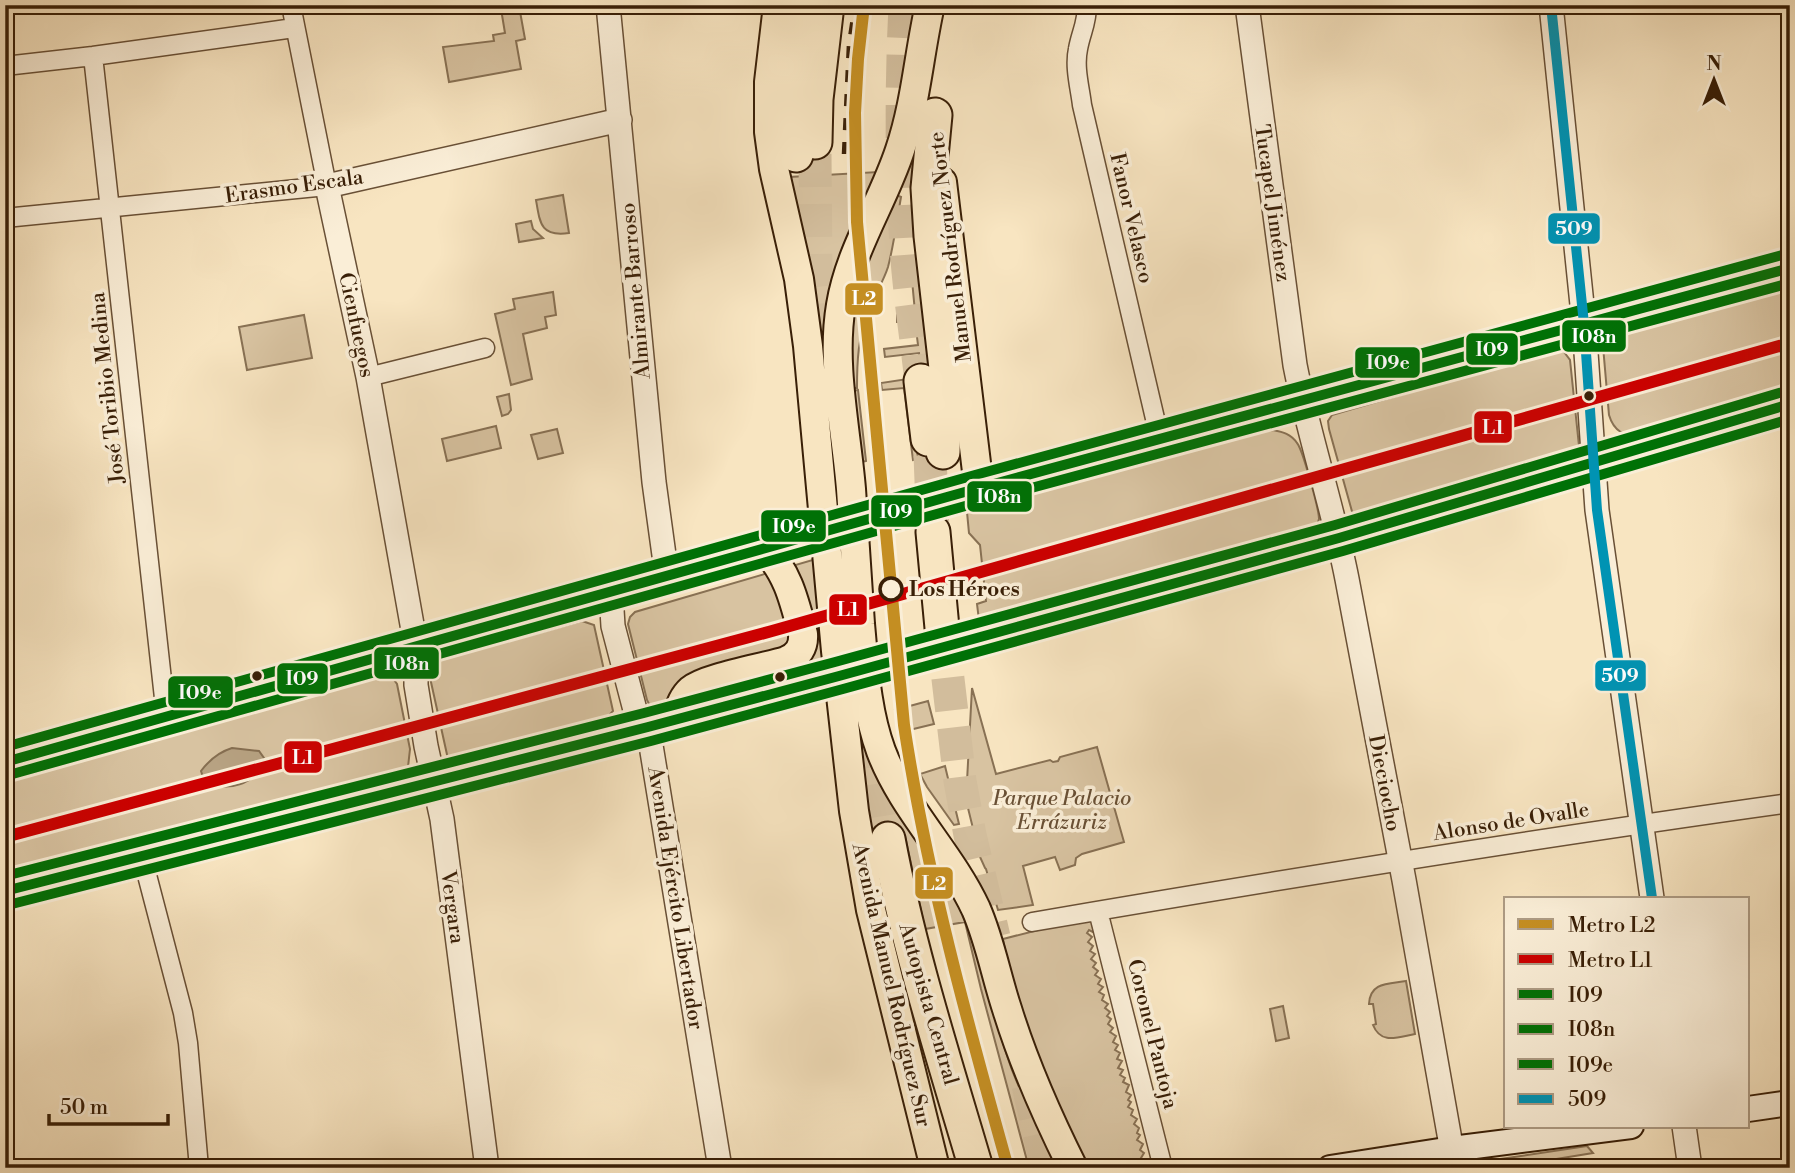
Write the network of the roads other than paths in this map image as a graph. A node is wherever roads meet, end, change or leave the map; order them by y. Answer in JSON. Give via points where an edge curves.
{"nodes":[{"id":1,"x":290,"y":5,"type":"edge"},
{"id":2,"x":608,"y":5,"type":"edge"},
{"id":3,"x":778,"y":5,"type":"edge"},
{"id":4,"x":802,"y":5,"type":"edge"},
{"id":5,"x":827,"y":5,"type":"edge"},
{"id":6,"x":932,"y":5,"type":"edge"},
{"id":7,"x":1087,"y":5,"type":"edge"},
{"id":8,"x":1247,"y":5,"type":"edge"},
{"id":9,"x":1551,"y":5,"type":"edge"},
{"id":10,"x":294,"y":28,"type":"junction"},
{"id":11,"x":93,"y":55,"type":"junction"},
{"id":12,"x":5,"y":66,"type":"edge"},
{"id":13,"x":935,"y":115,"type":"junction"},
{"id":14,"x":620,"y":120,"type":"junction"},
{"id":15,"x":327,"y":186,"type":"junction"},
{"id":16,"x":110,"y":208,"type":"junction"},
{"id":17,"x":5,"y":218,"type":"edge"},
{"id":18,"x":1790,"y":268,"type":"edge"},
{"id":19,"x":1584,"y":324,"type":"junction"},
{"id":20,"x":485,"y":348,"type":"dead end"},
{"id":21,"x":368,"y":377,"type":"junction"},
{"id":22,"x":921,"y":381,"type":"tunnel mouth"},
{"id":23,"x":1303,"y":401,"type":"junction"},
{"id":24,"x":1790,"y":404,"type":"edge"},
{"id":25,"x":1160,"y":440,"type":"junction"},
{"id":26,"x":1594,"y":462,"type":"junction"},
{"id":27,"x":979,"y":488,"type":"junction"},
{"id":28,"x":853,"y":525,"type":"junction"},
{"id":29,"x":933,"y":532,"type":"tunnel mouth"},
{"id":30,"x":824,"y":533,"type":"junction"},
{"id":31,"x":1339,"y":538,"type":"junction"},
{"id":32,"x":764,"y":550,"type":"junction"},
{"id":33,"x":667,"y":577,"type":"junction"},
{"id":34,"x":613,"y":592,"type":"junction"},
{"id":35,"x":942,"y":628,"type":"tunnel mouth"},
{"id":36,"x":416,"y":647,"type":"junction"},
{"id":37,"x":851,"y":672,"type":"junction"},
{"id":38,"x":166,"y":716,"type":"junction"},
{"id":39,"x":677,"y":719,"type":"junction"},
{"id":40,"x":648,"y":727,"type":"junction"},
{"id":41,"x":5,"y":762,"type":"edge"},
{"id":42,"x":433,"y":781,"type":"junction"},
{"id":43,"x":1790,"y":803,"type":"edge"},
{"id":44,"x":1642,"y":824,"type":"junction"},
{"id":45,"x":888,"y":839,"type":"tunnel mouth"},
{"id":46,"x":142,"y":856,"type":"junction"},
{"id":47,"x":1400,"y":861,"type":"junction"},
{"id":48,"x":5,"y":891,"type":"edge"},
{"id":49,"x":1652,"y":897,"type":"edge"},
{"id":50,"x":1098,"y":911,"type":"junction"},
{"id":51,"x":1032,"y":922,"type":"dead end"},
{"id":52,"x":1790,"y":1102,"type":"edge"},
{"id":53,"x":1750,"y":1109,"type":"edge"},
{"id":54,"x":1621,"y":1128,"type":"edge"},
{"id":55,"x":1684,"y":1128,"type":"edge"},
{"id":56,"x":1453,"y":1159,"type":"edge"},
{"id":57,"x":199,"y":1168,"type":"edge"},
{"id":58,"x":488,"y":1168,"type":"edge"},
{"id":59,"x":720,"y":1168,"type":"edge"},
{"id":60,"x":936,"y":1168,"type":"edge"},
{"id":61,"x":976,"y":1168,"type":"edge"},
{"id":62,"x":1073,"y":1168,"type":"edge"},
{"id":63,"x":1163,"y":1168,"type":"edge"},
{"id":64,"x":1330,"y":1168,"type":"edge"},
{"id":65,"x":1690,"y":1168,"type":"edge"}],
"edges":[{"from":1,"to":10,"type":"street","name":"Cienfuegos"},
{"from":2,"to":14,"type":"street","name":"Almirante Barroso"},
{"from":3,"to":30,"type":"main road","via":[[769,82],[769,132],[806,323]]},
{"from":4,"to":5,"type":"highway","via":[[793,73],[793,122],[805,154]]},
{"from":6,"to":13,"type":"main road","name":"Manuel Rodríguez Norte"},
{"from":6,"to":28,"type":"main road","via":[[907,129],[855,256],[841,304],[838,350]]},
{"from":7,"to":25,"type":"street","name":"Fanor Velasco","via":[[1077,51],[1082,106]]},
{"from":8,"to":23,"type":"street","name":"Tucapel Jiménez"},
{"from":9,"to":19,"type":"street"},
{"from":10,"to":11,"type":"street"},
{"from":10,"to":15,"type":"street","name":"Cienfuegos"},
{"from":11,"to":12,"type":"street"},
{"from":11,"to":16,"type":"street","name":"José Toribio Medina"},
{"from":13,"to":22,"type":"highway","via":[[928,188],[946,368],[936,454]]},
{"from":13,"to":27,"type":"main road","name":"Manuel Rodríguez Norte"},
{"from":14,"to":15,"type":"street","name":"Erasmo Escala"},
{"from":14,"to":33,"type":"street","name":"Almirante Barroso","via":[[653,482]]},
{"from":15,"to":16,"type":"street","name":"Erasmo Escala"},
{"from":15,"to":21,"type":"street","name":"Cienfuegos"},
{"from":16,"to":17,"type":"street","name":"Erasmo Escala"},
{"from":16,"to":38,"type":"street","name":"José Toribio Medina"},
{"from":18,"to":19,"type":"main road"},
{"from":19,"to":23,"type":"main road"},
{"from":19,"to":26,"type":"street"},
{"from":20,"to":21,"type":"street"},
{"from":21,"to":36,"type":"street","name":"Cienfuegos"},
{"from":23,"to":25,"type":"main road"},
{"from":23,"to":31,"type":"street","name":"Dieciocho"},
{"from":24,"to":26,"type":"main road"},
{"from":25,"to":27,"type":"main road"},
{"from":26,"to":31,"type":"main road"},
{"from":26,"to":44,"type":"street"},
{"from":27,"to":28,"type":"main road"},
{"from":28,"to":30,"type":"main road"},
{"from":28,"to":37,"type":"main road"},
{"from":29,"to":35,"type":"highway"},
{"from":30,"to":32,"type":"main road"},
{"from":30,"to":37,"type":"main road"},
{"from":31,"to":37,"type":"main road"},
{"from":31,"to":47,"type":"street","name":"Dieciocho"},
{"from":32,"to":33,"type":"main road"},
{"from":32,"to":39,"type":"main road","via":[[780,567],[788,586],[803,634],[800,650],[791,659],[698,685],[680,705]]},
{"from":33,"to":34,"type":"main road"},
{"from":34,"to":36,"type":"main road"},
{"from":34,"to":40,"type":"street","name":"Avenida Ejército Libertador","via":[[613,626],[635,710]]},
{"from":36,"to":38,"type":"main road"},
{"from":36,"to":42,"type":"street","name":"Vergara","via":[[415,680]]},
{"from":37,"to":39,"type":"main road"},
{"from":37,"to":60,"type":"main road","name":"Avenida Manuel Rodríguez Sur","via":[[854,811],[871,910]]},
{"from":37,"to":62,"type":"main road","via":[[869,704],[881,750],[902,793],[976,910],[1028,1070]]},
{"from":38,"to":41,"type":"main road"},
{"from":39,"to":40,"type":"main road"},
{"from":40,"to":42,"type":"main road"},
{"from":40,"to":59,"type":"street","name":"Avenida Ejército Libertador"},
{"from":42,"to":46,"type":"main road"},
{"from":42,"to":58,"type":"street","name":"Vergara"},
{"from":43,"to":44,"type":"street","name":"Alonso de Ovalle"},
{"from":44,"to":47,"type":"street","name":"Alonso de Ovalle"},
{"from":44,"to":49,"type":"street"},
{"from":45,"to":61,"type":"highway","name":"Autopista Central","via":[[916,966]]},
{"from":46,"to":48,"type":"main road"},
{"from":46,"to":57,"type":"street","via":[[185,1023]]},
{"from":47,"to":50,"type":"street","name":"Alonso de Ovalle"},
{"from":47,"to":56,"type":"street","name":"Dieciocho"},
{"from":50,"to":51,"type":"street","name":"Alonso de Ovalle"},
{"from":50,"to":63,"type":"street","name":"Coronel Pantoja"},
{"from":52,"to":53,"type":"main road"},
{"from":54,"to":56,"type":"main road"},
{"from":55,"to":65,"type":"street"},
{"from":56,"to":64,"type":"main road"}]}
